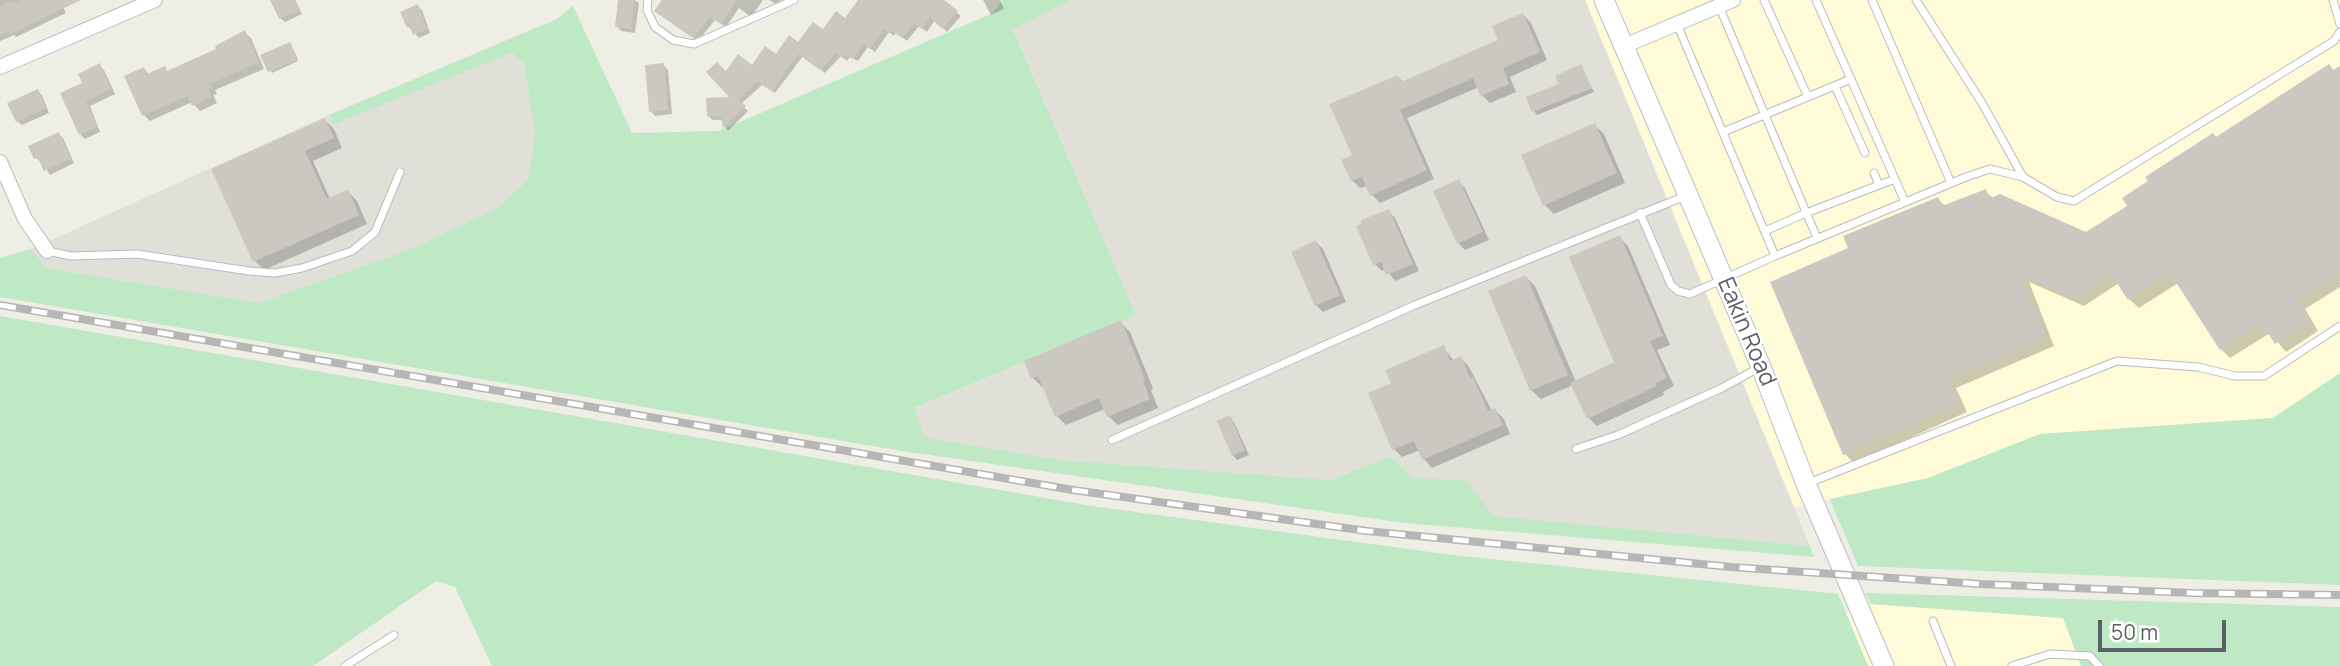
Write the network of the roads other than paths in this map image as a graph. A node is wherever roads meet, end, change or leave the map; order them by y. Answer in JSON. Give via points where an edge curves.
{"nodes":[{"id":1,"x":155,"y":0,"type":"edge"},
{"id":2,"x":648,"y":0,"type":"edge"},
{"id":3,"x":794,"y":0,"type":"edge"},
{"id":4,"x":1604,"y":0,"type":"edge"},
{"id":5,"x":1733,"y":0,"type":"edge"},
{"id":6,"x":1764,"y":0,"type":"edge"},
{"id":7,"x":1816,"y":0,"type":"edge"},
{"id":8,"x":1872,"y":0,"type":"edge"},
{"id":9,"x":1916,"y":0,"type":"edge"},
{"id":10,"x":2333,"y":0,"type":"edge"},
{"id":11,"x":1719,"y":6,"type":"junction"},
{"id":12,"x":1677,"y":24,"type":"junction"},
{"id":13,"x":2340,"y":24,"type":"edge"},
{"id":14,"x":2340,"y":32,"type":"edge"},
{"id":15,"x":1624,"y":46,"type":"junction"},
{"id":16,"x":0,"y":68,"type":"edge"},
{"id":17,"x":1850,"y":79,"type":"junction"},
{"id":18,"x":1835,"y":86,"type":"junction"},
{"id":19,"x":1808,"y":97,"type":"junction"},
{"id":20,"x":1765,"y":115,"type":"junction"},
{"id":21,"x":1723,"y":132,"type":"junction"},
{"id":22,"x":1865,"y":153,"type":"dead end"},
{"id":23,"x":0,"y":162,"type":"edge"},
{"id":24,"x":400,"y":172,"type":"dead end"},
{"id":25,"x":1874,"y":173,"type":"dead end"},
{"id":26,"x":2023,"y":177,"type":"junction"},
{"id":27,"x":1895,"y":179,"type":"junction"},
{"id":28,"x":1951,"y":183,"type":"junction"},
{"id":29,"x":1879,"y":185,"type":"junction"},
{"id":30,"x":1688,"y":195,"type":"junction"},
{"id":31,"x":1905,"y":202,"type":"junction"},
{"id":32,"x":1806,"y":213,"type":"junction"},
{"id":33,"x":1640,"y":214,"type":"junction"},
{"id":34,"x":1765,"y":231,"type":"junction"},
{"id":35,"x":1817,"y":238,"type":"junction"},
{"id":36,"x":47,"y":251,"type":"joint"},
{"id":37,"x":1775,"y":256,"type":"junction"},
{"id":38,"x":1723,"y":278,"type":"junction"},
{"id":39,"x":2340,"y":326,"type":"edge"},
{"id":40,"x":1761,"y":367,"type":"junction"},
{"id":41,"x":1112,"y":440,"type":"dead end"},
{"id":42,"x":1576,"y":449,"type":"dead end"},
{"id":43,"x":1806,"y":484,"type":"junction"},
{"id":44,"x":1933,"y":621,"type":"dead end"},
{"id":45,"x":394,"y":635,"type":"dead end"},
{"id":46,"x":345,"y":666,"type":"edge"},
{"id":47,"x":1884,"y":666,"type":"edge"},
{"id":48,"x":1951,"y":666,"type":"edge"},
{"id":49,"x":2012,"y":666,"type":"edge"},
{"id":50,"x":2099,"y":666,"type":"edge"}],
"edges":[{"from":1,"to":16,"type":"street"},
{"from":2,"to":3,"type":"lane","via":[[655,27],[673,40],[694,44]]},
{"from":4,"to":15,"type":"street","name":"Eakin Road"},
{"from":5,"to":11,"type":"street"},
{"from":6,"to":19,"type":"lane"},
{"from":7,"to":17,"type":"lane"},
{"from":8,"to":28,"type":"lane"},
{"from":9,"to":26,"type":"lane"},
{"from":10,"to":13,"type":"lane"},
{"from":11,"to":12,"type":"street"},
{"from":11,"to":20,"type":"lane"},
{"from":12,"to":15,"type":"street"},
{"from":12,"to":21,"type":"lane"},
{"from":14,"to":26,"type":"lane","via":[[2326,47],[2074,201],[2057,197]]},
{"from":15,"to":30,"type":"street","name":"Eakin Road"},
{"from":17,"to":18,"type":"lane"},
{"from":17,"to":27,"type":"lane"},
{"from":18,"to":19,"type":"lane"},
{"from":18,"to":22,"type":"lane"},
{"from":19,"to":20,"type":"lane"},
{"from":20,"to":21,"type":"lane"},
{"from":20,"to":32,"type":"lane"},
{"from":21,"to":34,"type":"lane"},
{"from":23,"to":36,"type":"street","via":[[25,219]]},
{"from":24,"to":36,"type":"lane","via":[[375,232],[352,251],[302,268],[275,273],[137,254],[71,256]]},
{"from":25,"to":29,"type":"lane"},
{"from":26,"to":28,"type":"lane","via":[[1990,169]]},
{"from":27,"to":29,"type":"lane"},
{"from":27,"to":31,"type":"lane"},
{"from":28,"to":31,"type":"lane"},
{"from":29,"to":32,"type":"lane"},
{"from":30,"to":33,"type":"lane"},
{"from":30,"to":38,"type":"street","name":"Eakin Road"},
{"from":31,"to":35,"type":"lane"},
{"from":32,"to":34,"type":"lane"},
{"from":32,"to":35,"type":"lane"},
{"from":33,"to":38,"type":"lane","via":[[1671,285],[1678,291],[1690,294]]},
{"from":33,"to":41,"type":"lane","via":[[1415,305]]},
{"from":34,"to":37,"type":"lane"},
{"from":35,"to":37,"type":"lane"},
{"from":37,"to":38,"type":"lane"},
{"from":38,"to":40,"type":"street","name":"Eakin Road"},
{"from":39,"to":43,"type":"lane","via":[[2264,376],[2117,361]]},
{"from":40,"to":42,"type":"lane","via":[[1618,435]]},
{"from":40,"to":43,"type":"street","name":"Eakin Road"},
{"from":43,"to":47,"type":"street","name":"Eakin Road"},
{"from":44,"to":48,"type":"lane"},
{"from":45,"to":46,"type":"lane"},
{"from":49,"to":50,"type":"lane","via":[[2050,654],[2090,656]]}]}
